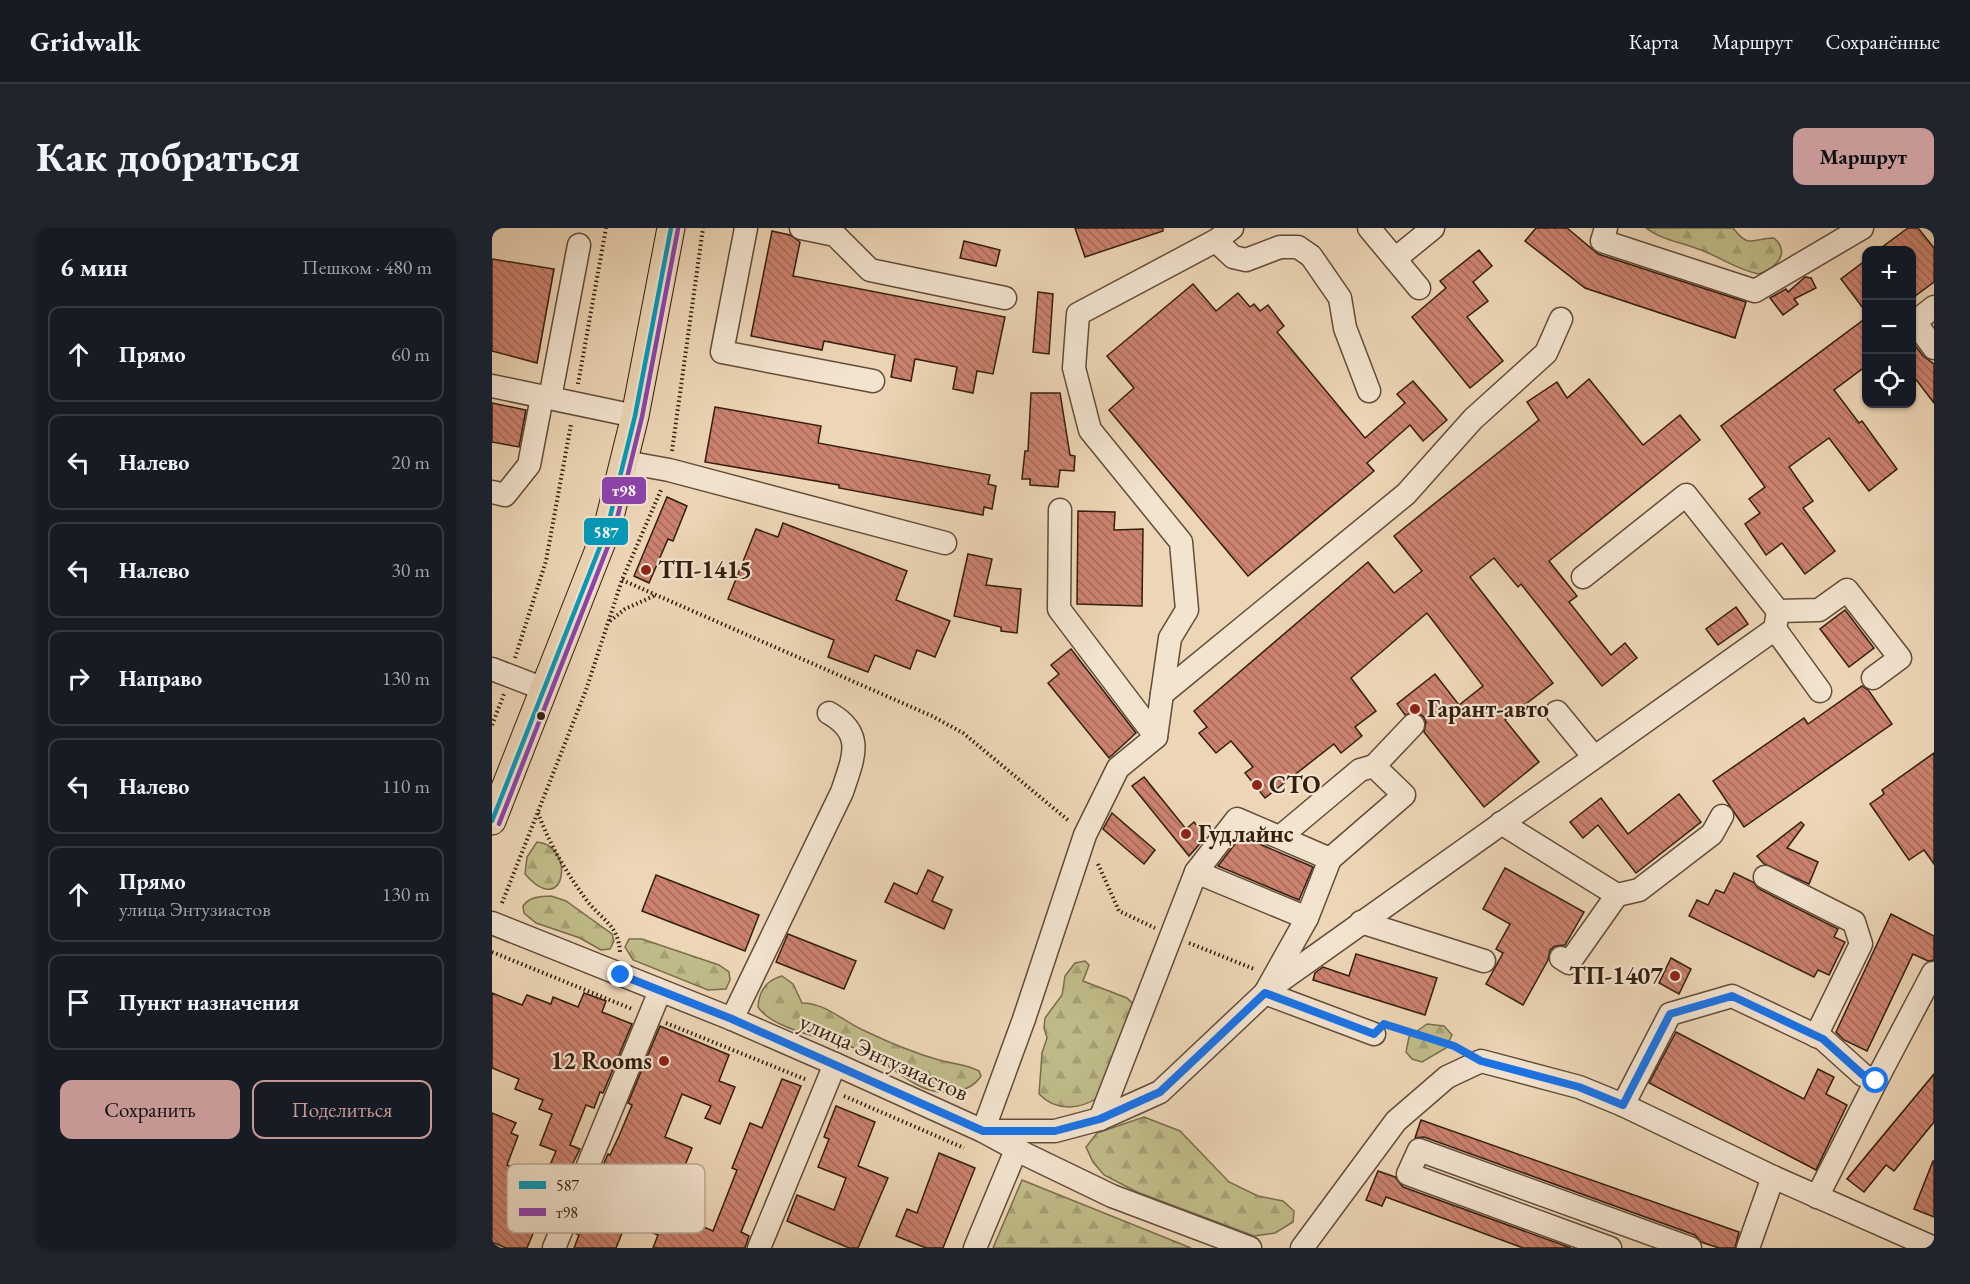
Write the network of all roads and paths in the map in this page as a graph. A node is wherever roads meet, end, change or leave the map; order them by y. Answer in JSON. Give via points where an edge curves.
{"nodes":[{"id":1,"x":606,"y":228,"type":"edge"},
{"id":2,"x":672,"y":228,"type":"edge"},
{"id":3,"x":703,"y":228,"type":"edge"},
{"id":4,"x":746,"y":228,"type":"edge"},
{"id":5,"x":801,"y":228,"type":"edge"},
{"id":6,"x":1369,"y":228,"type":"edge"},
{"id":7,"x":1433,"y":228,"type":"edge"},
{"id":8,"x":1606,"y":228,"type":"edge"},
{"id":9,"x":1855,"y":229,"type":"edge"},
{"id":10,"x":1224,"y":234,"type":"edge"},
{"id":11,"x":579,"y":244,"type":"dead end"},
{"id":12,"x":1395,"y":259,"type":"junction"},
{"id":13,"x":1419,"y":288,"type":"dead end"},
{"id":14,"x":1005,"y":298,"type":"dead end"},
{"id":15,"x":1934,"y":307,"type":"edge"},
{"id":16,"x":1561,"y":319,"type":"dead end"},
{"id":17,"x":1934,"y":348,"type":"edge"},
{"id":18,"x":873,"y":381,"type":"dead end"},
{"id":19,"x":492,"y":386,"type":"edge"},
{"id":20,"x":1369,"y":391,"type":"dead end"},
{"id":21,"x":546,"y":398,"type":"junction"},
{"id":22,"x":575,"y":404,"type":"junction"},
{"id":23,"x":635,"y":416,"type":"junction"},
{"id":24,"x":625,"y":462,"type":"junction"},
{"id":25,"x":669,"y":470,"type":"junction"},
{"id":26,"x":492,"y":492,"type":"edge"},
{"id":27,"x":1060,"y":510,"type":"dead end"},
{"id":28,"x":945,"y":543,"type":"dead end"},
{"id":29,"x":1583,"y":577,"type":"dead end"},
{"id":30,"x":622,"y":580,"type":"junction"},
{"id":31,"x":657,"y":595,"type":"junction"},
{"id":32,"x":1776,"y":620,"type":"junction"},
{"id":33,"x":609,"y":621,"type":"junction"},
{"id":34,"x":501,"y":672,"type":"edge"},
{"id":35,"x":1873,"y":678,"type":"dead end"},
{"id":36,"x":544,"y":689,"type":"junction"},
{"id":37,"x":1820,"y":691,"type":"dead end"},
{"id":38,"x":1162,"y":694,"type":"junction"},
{"id":39,"x":1557,"y":712,"type":"dead end"},
{"id":40,"x":829,"y":713,"type":"dead end"},
{"id":41,"x":492,"y":725,"type":"edge"},
{"id":42,"x":1413,"y":725,"type":"dead end"},
{"id":43,"x":1156,"y":737,"type":"junction"},
{"id":44,"x":1594,"y":757,"type":"junction"},
{"id":45,"x":1374,"y":766,"type":"junction"},
{"id":46,"x":499,"y":780,"type":"edge"},
{"id":47,"x":537,"y":812,"type":"junction"},
{"id":48,"x":1722,"y":816,"type":"dead end"},
{"id":49,"x":492,"y":821,"type":"edge"},
{"id":50,"x":1501,"y":823,"type":"junction"},
{"id":51,"x":1085,"y":835,"type":"junction"},
{"id":52,"x":1280,"y":837,"type":"junction"},
{"id":53,"x":1330,"y":859,"type":"junction"},
{"id":54,"x":1196,"y":872,"type":"junction"},
{"id":55,"x":1765,"y":877,"type":"dead end"},
{"id":56,"x":1617,"y":895,"type":"junction"},
{"id":57,"x":497,"y":913,"type":"edge"},
{"id":58,"x":1306,"y":918,"type":"junction"},
{"id":59,"x":1361,"y":922,"type":"junction"},
{"id":60,"x":1164,"y":942,"type":"junction"},
{"id":61,"x":492,"y":952,"type":"edge"},
{"id":62,"x":1561,"y":958,"type":"dead end"},
{"id":63,"x":1484,"y":962,"type":"dead end"},
{"id":64,"x":1933,"y":973,"type":"edge"},
{"id":65,"x":621,"y":975,"type":"junction"},
{"id":66,"x":1269,"y":985,"type":"junction"},
{"id":67,"x":660,"y":991,"type":"junction"},
{"id":68,"x":649,"y":1017,"type":"junction"},
{"id":69,"x":732,"y":1019,"type":"junction"},
{"id":70,"x":1374,"y":1034,"type":"joint"},
{"id":71,"x":1816,"y":1036,"type":"junction"},
{"id":72,"x":1481,"y":1061,"type":"junction"},
{"id":73,"x":835,"y":1064,"type":"junction"},
{"id":74,"x":1876,"y":1081,"type":"junction"},
{"id":75,"x":825,"y":1088,"type":"junction"},
{"id":76,"x":1623,"y":1105,"type":"junction"},
{"id":77,"x":1100,"y":1119,"type":"junction"},
{"id":78,"x":983,"y":1131,"type":"junction"},
{"id":79,"x":969,"y":1150,"type":"dead end"},
{"id":80,"x":1016,"y":1150,"type":"junction"},
{"id":81,"x":589,"y":1164,"type":"edge"},
{"id":82,"x":1773,"y":1177,"type":"junction"},
{"id":83,"x":1817,"y":1197,"type":"junction"},
{"id":84,"x":560,"y":1233,"type":"edge"},
{"id":85,"x":554,"y":1248,"type":"edge"},
{"id":86,"x":759,"y":1248,"type":"edge"},
{"id":87,"x":975,"y":1248,"type":"edge"},
{"id":88,"x":1250,"y":1248,"type":"edge"},
{"id":89,"x":1302,"y":1248,"type":"edge"},
{"id":90,"x":1610,"y":1248,"type":"edge"},
{"id":91,"x":1690,"y":1248,"type":"edge"},
{"id":92,"x":1748,"y":1248,"type":"edge"},
{"id":93,"x":1934,"y":1248,"type":"edge"}],
"edges":[{"from":1,"to":22,"type":"path"},
{"from":2,"to":23,"type":"main road"},
{"from":3,"to":25,"type":"path"},
{"from":4,"to":18,"type":"street","via":[[722,352]]},
{"from":5,"to":14,"type":"street","via":[[835,235],[870,270]]},
{"from":6,"to":12,"type":"street"},
{"from":7,"to":12,"type":"street"},
{"from":8,"to":9,"type":"street","via":[[1602,241],[1755,291]]},
{"from":10,"to":20,"type":"street","via":[[1233,257],[1246,260],[1280,247],[1298,248],[1311,256],[1340,298],[1345,328]]},
{"from":10,"to":38,"type":"street","via":[[1078,314],[1074,368],[1090,430],[1181,542],[1187,610],[1170,638]]},
{"from":11,"to":21,"type":"street"},
{"from":12,"to":13,"type":"street"},
{"from":15,"to":17,"type":"street","via":[[1914,322]]},
{"from":16,"to":38,"type":"street","via":[[1546,353],[1473,419],[1406,494]]},
{"from":19,"to":21,"type":"street"},
{"from":21,"to":22,"type":"street"},
{"from":21,"to":26,"type":"street","via":[[529,465],[505,495]]},
{"from":22,"to":23,"type":"street"},
{"from":22,"to":34,"type":"path","via":[[546,561]]},
{"from":23,"to":24,"type":"main road"},
{"from":24,"to":25,"type":"street"},
{"from":24,"to":36,"type":"main road","via":[[608,529]]},
{"from":25,"to":28,"type":"street"},
{"from":25,"to":30,"type":"path"},
{"from":27,"to":43,"type":"street","via":[[1059,609]]},
{"from":29,"to":32,"type":"street","via":[[1686,495]]},
{"from":30,"to":31,"type":"path"},
{"from":30,"to":33,"type":"path"},
{"from":31,"to":33,"type":"path"},
{"from":31,"to":51,"type":"path","via":[[963,733]]},
{"from":32,"to":35,"type":"street","via":[[1819,610],[1847,590],[1900,658]]},
{"from":32,"to":37,"type":"street"},
{"from":32,"to":44,"type":"street"},
{"from":33,"to":47,"type":"path"},
{"from":34,"to":36,"type":"street"},
{"from":34,"to":41,"type":"path"},
{"from":36,"to":46,"type":"main road"},
{"from":38,"to":43,"type":"street"},
{"from":39,"to":44,"type":"street"},
{"from":40,"to":69,"type":"street","via":[[851,730],[852,762],[842,792]]},
{"from":42,"to":45,"type":"street"},
{"from":43,"to":51,"type":"street","via":[[1118,768]]},
{"from":44,"to":50,"type":"street"},
{"from":45,"to":52,"type":"street","via":[[1360,770]]},
{"from":45,"to":53,"type":"street","via":[[1404,795]]},
{"from":46,"to":49,"type":"main road"},
{"from":47,"to":57,"type":"path"},
{"from":47,"to":65,"type":"path","via":[[545,834],[585,899],[616,932]]},
{"from":48,"to":56,"type":"street","via":[[1712,834],[1639,890]]},
{"from":50,"to":56,"type":"street"},
{"from":50,"to":59,"type":"street"},
{"from":51,"to":60,"type":"path","via":[[1119,911]]},
{"from":51,"to":78,"type":"street"},
{"from":52,"to":53,"type":"street"},
{"from":52,"to":54,"type":"street","via":[[1237,819]]},
{"from":53,"to":58,"type":"street"},
{"from":54,"to":58,"type":"street"},
{"from":54,"to":60,"type":"street"},
{"from":55,"to":71,"type":"street","via":[[1854,921],[1861,944]]},
{"from":56,"to":62,"type":"street","via":[[1569,963]]},
{"from":57,"to":65,"type":"street","name":"улица Энтузиастов"},
{"from":58,"to":66,"type":"street"},
{"from":59,"to":63,"type":"street"},
{"from":59,"to":66,"type":"street"},
{"from":60,"to":66,"type":"path"},
{"from":60,"to":77,"type":"street"},
{"from":61,"to":68,"type":"path"},
{"from":64,"to":74,"type":"street"},
{"from":65,"to":67,"type":"street","name":"улица Энтузиастов"},
{"from":66,"to":70,"type":"street"},
{"from":66,"to":77,"type":"street","via":[[1160,1092]]},
{"from":67,"to":68,"type":"street"},
{"from":67,"to":69,"type":"street","name":"улица Энтузиастов"},
{"from":68,"to":75,"type":"path"},
{"from":68,"to":81,"type":"street"},
{"from":69,"to":73,"type":"street","name":"улица Энтузиастов"},
{"from":70,"to":72,"type":"path","via":[[1384,1024],[1454,1046]]},
{"from":71,"to":74,"type":"street"},
{"from":71,"to":76,"type":"street","via":[[1732,996],[1670,1014]]},
{"from":72,"to":76,"type":"street","via":[[1579,1087]]},
{"from":72,"to":89,"type":"street","via":[[1447,1077],[1396,1121]]},
{"from":73,"to":75,"type":"street"},
{"from":73,"to":78,"type":"street","name":"улица Энтузиастов"},
{"from":74,"to":83,"type":"street"},
{"from":75,"to":79,"type":"path"},
{"from":75,"to":86,"type":"street"},
{"from":76,"to":82,"type":"street"},
{"from":77,"to":78,"type":"street","via":[[1055,1131]]},
{"from":78,"to":80,"type":"street","name":"улица Энтузиастов"},
{"from":80,"to":87,"type":"street"},
{"from":80,"to":88,"type":"street","name":"улица Энтузиастов","via":[[1112,1196]]},
{"from":82,"to":83,"type":"street"},
{"from":82,"to":92,"type":"street"},
{"from":83,"to":93,"type":"street"},
{"from":84,"to":85,"type":"street"},
{"from":90,"to":91,"type":"street","via":[[1408,1173],[1419,1150]]}]}
